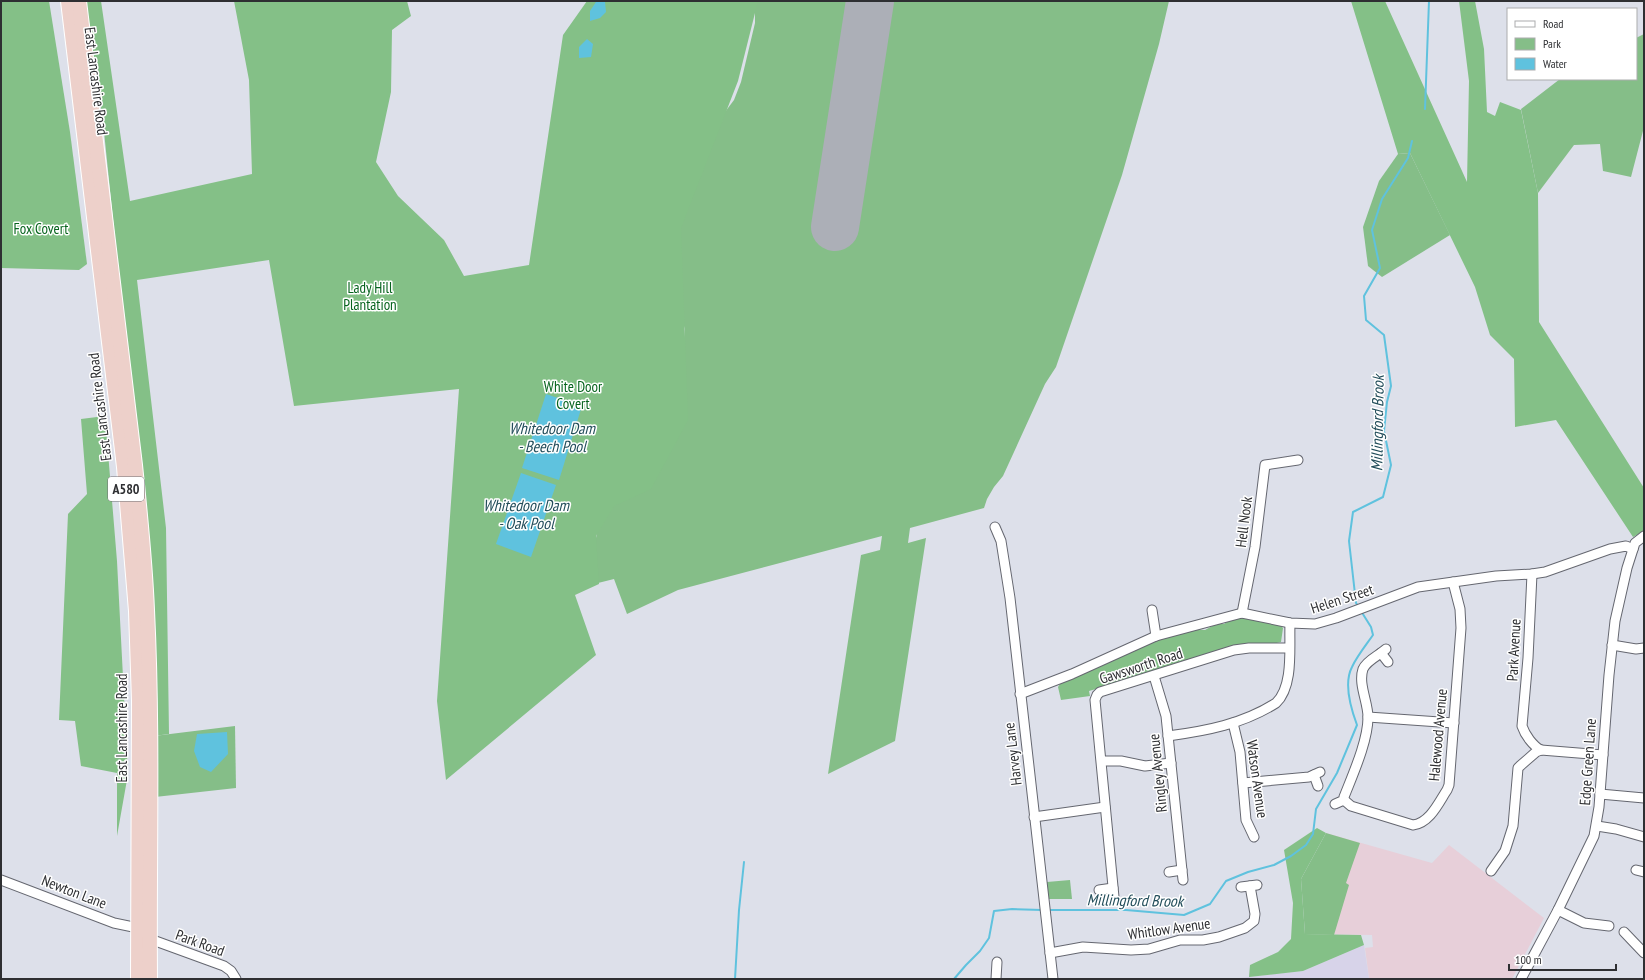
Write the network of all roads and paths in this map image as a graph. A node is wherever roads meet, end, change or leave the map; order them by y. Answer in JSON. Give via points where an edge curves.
{"nodes":[{"id":1,"x":68,"y":1,"type":"edge"},
{"id":2,"x":79,"y":1,"type":"edge"},
{"id":3,"x":1298,"y":460,"type":"dead end"},
{"id":4,"x":995,"y":527,"type":"dead end"},
{"id":5,"x":1644,"y":536,"type":"edge"},
{"id":6,"x":1633,"y":549,"type":"junction"},
{"id":7,"x":1532,"y":574,"type":"junction"},
{"id":8,"x":1453,"y":582,"type":"junction"},
{"id":9,"x":1152,"y":610,"type":"dead end"},
{"id":10,"x":1242,"y":613,"type":"junction"},
{"id":11,"x":1290,"y":624,"type":"junction"},
{"id":12,"x":1156,"y":636,"type":"junction"},
{"id":13,"x":1612,"y":646,"type":"junction"},
{"id":14,"x":1289,"y":648,"type":"junction"},
{"id":15,"x":1644,"y":648,"type":"edge"},
{"id":16,"x":1388,"y":662,"type":"dead end"},
{"id":17,"x":1154,"y":676,"type":"junction"},
{"id":18,"x":1020,"y":694,"type":"junction"},
{"id":19,"x":1368,"y":716,"type":"junction"},
{"id":20,"x":1454,"y":722,"type":"junction"},
{"id":21,"x":1234,"y":724,"type":"junction"},
{"id":22,"x":1168,"y":736,"type":"junction"},
{"id":23,"x":1540,"y":750,"type":"junction"},
{"id":24,"x":1604,"y":755,"type":"junction"},
{"id":25,"x":1102,"y":762,"type":"junction"},
{"id":26,"x":1171,"y":763,"type":"junction"},
{"id":27,"x":1243,"y":784,"type":"junction"},
{"id":28,"x":1318,"y":786,"type":"dead end"},
{"id":29,"x":1600,"y":794,"type":"junction"},
{"id":30,"x":1644,"y":798,"type":"edge"},
{"id":31,"x":1344,"y":800,"type":"junction"},
{"id":32,"x":1335,"y":804,"type":"dead end"},
{"id":33,"x":1105,"y":807,"type":"junction"},
{"id":34,"x":1034,"y":817,"type":"junction"},
{"id":35,"x":1597,"y":826,"type":"junction"},
{"id":36,"x":1254,"y":837,"type":"dead end"},
{"id":37,"x":1644,"y":837,"type":"edge"},
{"id":38,"x":1182,"y":870,"type":"junction"},
{"id":39,"x":1491,"y":871,"type":"dead end"},
{"id":40,"x":1169,"y":872,"type":"dead end"},
{"id":41,"x":1,"y":880,"type":"edge"},
{"id":42,"x":1183,"y":880,"type":"dead end"},
{"id":43,"x":1250,"y":886,"type":"dead end"},
{"id":44,"x":1099,"y":890,"type":"dead end"},
{"id":45,"x":1558,"y":910,"type":"junction"},
{"id":46,"x":1609,"y":926,"type":"dead end"},
{"id":47,"x":138,"y":928,"type":"junction"},
{"id":48,"x":1624,"y":932,"type":"dead end"},
{"id":49,"x":150,"y":939,"type":"junction"},
{"id":50,"x":1050,"y":953,"type":"junction"},
{"id":51,"x":1644,"y":953,"type":"edge"},
{"id":52,"x":997,"y":962,"type":"dead end"},
{"id":53,"x":138,"y":979,"type":"edge"},
{"id":54,"x":150,"y":979,"type":"edge"},
{"id":55,"x":236,"y":979,"type":"edge"},
{"id":56,"x":996,"y":979,"type":"edge"},
{"id":57,"x":1053,"y":979,"type":"edge"},
{"id":58,"x":1521,"y":979,"type":"edge"}],
"edges":[{"from":1,"to":47,"type":"highway","name":"East Lancashire Road","number":"A580","via":[[124,467],[136,611],[140,701]]},
{"from":2,"to":49,"type":"highway","name":"East Lancashire Road","number":"A580","via":[[134,449],[142,540],[149,698]]},
{"from":3,"to":10,"type":"street","name":"Hell Nook","via":[[1265,465],[1255,547]]},
{"from":4,"to":18,"type":"street","name":"Harvey Lane","via":[[1001,541],[1010,598]]},
{"from":5,"to":6,"type":"street","name":"Edge Green Lane","via":[[1635,543]]},
{"from":6,"to":7,"type":"street","name":"Helen Street","via":[[1626,546],[1610,549],[1545,572]]},
{"from":6,"to":13,"type":"street","name":"Edge Green Lane","via":[[1620,597]]},
{"from":7,"to":8,"type":"street","name":"Helen Street"},
{"from":7,"to":23,"type":"street","name":"Park Avenue","via":[[1522,726]]},
{"from":8,"to":11,"type":"street","name":"Helen Street","via":[[1418,587],[1315,624]]},
{"from":8,"to":20,"type":"street","name":"Halewood Avenue","via":[[1460,609],[1461,628]]},
{"from":9,"to":12,"type":"street"},
{"from":10,"to":11,"type":"street","name":"Helen Street"},
{"from":10,"to":12,"type":"street"},
{"from":11,"to":14,"type":"street"},
{"from":12,"to":18,"type":"street","via":[[1072,674]]},
{"from":13,"to":15,"type":"street","via":[[1636,650]]},
{"from":13,"to":24,"type":"street","name":"Edge Green Lane"},
{"from":14,"to":17,"type":"street","name":"Gawsworth Road","via":[[1234,650]]},
{"from":14,"to":21,"type":"street","via":[[1287,683],[1282,698],[1270,707]]},
{"from":16,"to":19,"type":"street","via":[[1384,651],[1364,667],[1362,675]]},
{"from":17,"to":22,"type":"street","name":"Ringley Avenue","via":[[1165,710]]},
{"from":17,"to":25,"type":"street","name":"Gawsworth Road","via":[[1097,695],[1095,700]]},
{"from":18,"to":34,"type":"street","name":"Harvey Lane"},
{"from":19,"to":20,"type":"street"},
{"from":19,"to":31,"type":"street","via":[[1364,744]]},
{"from":20,"to":31,"type":"street","name":"Halewood Avenue","via":[[1449,785],[1429,816],[1422,822],[1409,825],[1351,806]]},
{"from":21,"to":22,"type":"street"},
{"from":21,"to":27,"type":"street","name":"Watson Avenue"},
{"from":22,"to":26,"type":"street","name":"Ringley Avenue"},
{"from":23,"to":24,"type":"street"},
{"from":23,"to":39,"type":"street","via":[[1518,768],[1513,826],[1505,851]]},
{"from":24,"to":29,"type":"street","name":"Edge Green Lane"},
{"from":25,"to":26,"type":"street","via":[[1121,761],[1145,766]]},
{"from":25,"to":33,"type":"street","name":"Gawsworth Road"},
{"from":26,"to":38,"type":"street","name":"Ringley Avenue"},
{"from":27,"to":28,"type":"street","via":[[1317,774]]},
{"from":27,"to":36,"type":"street","name":"Watson Avenue","via":[[1246,820]]},
{"from":29,"to":30,"type":"street"},
{"from":29,"to":35,"type":"street","name":"Edge Green Lane"},
{"from":31,"to":32,"type":"street"},
{"from":33,"to":34,"type":"street"},
{"from":33,"to":44,"type":"street","name":"Gawsworth Road","via":[[1114,893]]},
{"from":34,"to":50,"type":"street","name":"Harvey Lane"},
{"from":35,"to":37,"type":"street"},
{"from":35,"to":45,"type":"street","name":"Edge Green Lane","via":[[1589,848]]},
{"from":38,"to":40,"type":"street"},
{"from":38,"to":42,"type":"street","name":"Ringley Avenue"},
{"from":41,"to":47,"type":"street","name":"Newton Lane","via":[[114,923]]},
{"from":43,"to":50,"type":"street","name":"Whitlow Avenue","via":[[1254,921],[1245,928],[1220,937],[1180,940],[1141,950],[1083,947]]},
{"from":45,"to":46,"type":"street","via":[[1584,923]]},
{"from":45,"to":58,"type":"street","name":"Edge Green Lane"},
{"from":47,"to":53,"type":"highway","name":"East Lancashire Road","number":"A580"},
{"from":48,"to":51,"type":"street"},
{"from":49,"to":54,"type":"highway","name":"East Lancashire Road","number":"A580"},
{"from":49,"to":55,"type":"street","name":"Park Road","via":[[224,966]]},
{"from":50,"to":57,"type":"street","name":"Harvey Lane"},
{"from":52,"to":56,"type":"street"}]}
